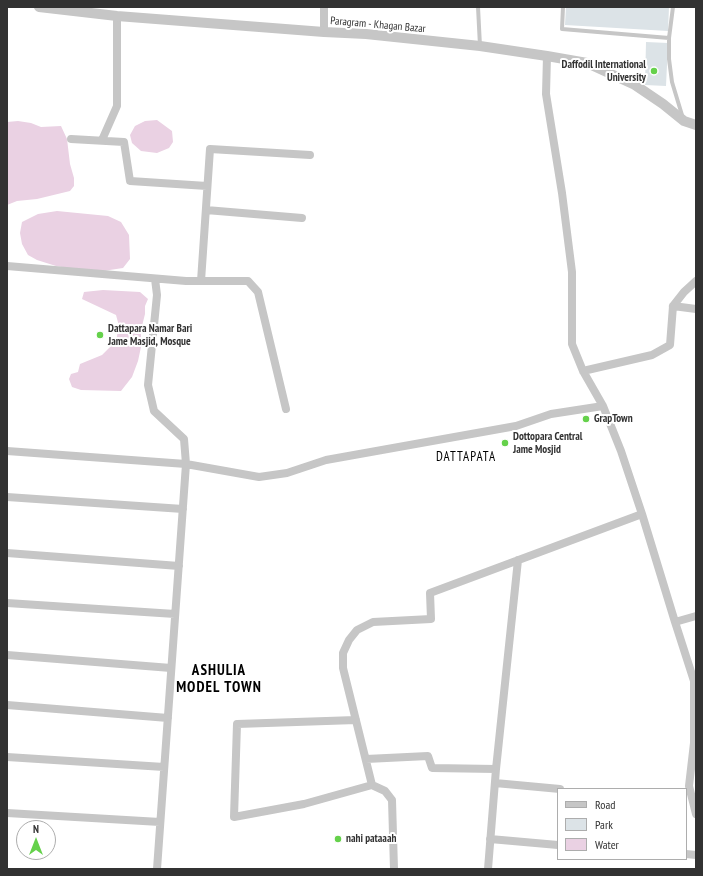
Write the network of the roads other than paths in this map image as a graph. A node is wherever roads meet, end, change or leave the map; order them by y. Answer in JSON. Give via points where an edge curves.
{"nodes":[{"id":1,"x":39,"y":7,"type":"edge"},
{"id":2,"x":324,"y":7,"type":"edge"},
{"id":3,"x":478,"y":7,"type":"edge"},
{"id":4,"x":564,"y":7,"type":"edge"},
{"id":5,"x":673,"y":7,"type":"edge"},
{"id":6,"x":117,"y":16,"type":"junction"},
{"id":7,"x":324,"y":32,"type":"junction"},
{"id":8,"x":669,"y":38,"type":"junction"},
{"id":9,"x":480,"y":46,"type":"junction"},
{"id":10,"x":547,"y":56,"type":"junction"},
{"id":11,"x":684,"y":122,"type":"junction"},
{"id":12,"x":696,"y":125,"type":"edge"},
{"id":13,"x":72,"y":139,"type":"dead end"},
{"id":14,"x":102,"y":140,"type":"junction"},
{"id":15,"x":310,"y":155,"type":"dead end"},
{"id":16,"x":207,"y":186,"type":"junction"},
{"id":17,"x":206,"y":210,"type":"junction"},
{"id":18,"x":302,"y":218,"type":"dead end"},
{"id":19,"x":7,"y":266,"type":"edge"},
{"id":20,"x":156,"y":279,"type":"junction"},
{"id":21,"x":201,"y":281,"type":"junction"},
{"id":22,"x":696,"y":281,"type":"edge"},
{"id":23,"x":673,"y":306,"type":"junction"},
{"id":24,"x":696,"y":309,"type":"edge"},
{"id":25,"x":583,"y":370,"type":"junction"},
{"id":26,"x":603,"y":406,"type":"junction"},
{"id":27,"x":286,"y":409,"type":"dead end"},
{"id":28,"x":7,"y":451,"type":"edge"},
{"id":29,"x":186,"y":464,"type":"junction"},
{"id":30,"x":7,"y":497,"type":"edge"},
{"id":31,"x":183,"y":509,"type":"junction"},
{"id":32,"x":642,"y":514,"type":"junction"},
{"id":33,"x":7,"y":553,"type":"edge"},
{"id":34,"x":518,"y":560,"type":"junction"},
{"id":35,"x":179,"y":566,"type":"junction"},
{"id":36,"x":7,"y":603,"type":"edge"},
{"id":37,"x":175,"y":614,"type":"junction"},
{"id":38,"x":696,"y":616,"type":"edge"},
{"id":39,"x":675,"y":622,"type":"junction"},
{"id":40,"x":7,"y":655,"type":"edge"},
{"id":41,"x":171,"y":668,"type":"junction"},
{"id":42,"x":695,"y":681,"type":"edge"},
{"id":43,"x":7,"y":706,"type":"edge"},
{"id":44,"x":168,"y":718,"type":"junction"},
{"id":45,"x":356,"y":720,"type":"junction"},
{"id":46,"x":695,"y":743,"type":"edge"},
{"id":47,"x":7,"y":757,"type":"edge"},
{"id":48,"x":366,"y":759,"type":"junction"},
{"id":49,"x":164,"y":767,"type":"junction"},
{"id":50,"x":496,"y":769,"type":"junction"},
{"id":51,"x":495,"y":784,"type":"junction"},
{"id":52,"x":372,"y":785,"type":"junction"},
{"id":53,"x":557,"y":789,"type":"edge"},
{"id":54,"x":690,"y":800,"type":"edge"},
{"id":55,"x":7,"y":813,"type":"edge"},
{"id":56,"x":696,"y":814,"type":"edge"},
{"id":57,"x":160,"y":822,"type":"junction"},
{"id":58,"x":490,"y":839,"type":"junction"},
{"id":59,"x":557,"y":844,"type":"edge"},
{"id":60,"x":157,"y":869,"type":"edge"},
{"id":61,"x":394,"y":869,"type":"edge"},
{"id":62,"x":488,"y":869,"type":"edge"}],
"edges":[{"from":1,"to":6,"type":"street","name":"Paragram - Khagan Bazar"},
{"from":2,"to":7,"type":"street"},
{"from":3,"to":9,"type":"lane"},
{"from":4,"to":8,"type":"lane","via":[[562,29]]},
{"from":5,"to":8,"type":"lane"},
{"from":6,"to":7,"type":"street","name":"Paragram - Khagan Bazar"},
{"from":6,"to":14,"type":"street","via":[[117,106]]},
{"from":7,"to":9,"type":"street","name":"Paragram - Khagan Bazar"},
{"from":8,"to":11,"type":"lane","via":[[672,82]]},
{"from":9,"to":10,"type":"street","name":"Paragram - Khagan Bazar"},
{"from":10,"to":11,"type":"street","name":"Paragram - Khagan Bazar","via":[[588,63],[635,84]]},
{"from":10,"to":25,"type":"street","via":[[546,94],[572,272],[572,344]]},
{"from":11,"to":12,"type":"street","name":"Paragram - Khagan Bazar"},
{"from":13,"to":14,"type":"street"},
{"from":14,"to":16,"type":"street","via":[[124,142],[130,181]]},
{"from":15,"to":16,"type":"street","via":[[210,149]]},
{"from":16,"to":17,"type":"street"},
{"from":17,"to":18,"type":"street"},
{"from":17,"to":21,"type":"street"},
{"from":19,"to":20,"type":"street"},
{"from":20,"to":21,"type":"street"},
{"from":20,"to":29,"type":"street","via":[[157,295],[148,385],[154,411],[184,439]]},
{"from":21,"to":27,"type":"street","via":[[248,281],[258,292]]},
{"from":22,"to":23,"type":"street"},
{"from":23,"to":24,"type":"street"},
{"from":23,"to":25,"type":"street","via":[[670,345],[652,355]]},
{"from":25,"to":26,"type":"street"},
{"from":26,"to":29,"type":"street","via":[[551,414],[516,426],[326,460],[287,473],[259,477]]},
{"from":26,"to":32,"type":"street"},
{"from":28,"to":29,"type":"street"},
{"from":29,"to":31,"type":"street"},
{"from":30,"to":31,"type":"street"},
{"from":31,"to":35,"type":"street"},
{"from":32,"to":34,"type":"street"},
{"from":32,"to":39,"type":"street"},
{"from":33,"to":35,"type":"street"},
{"from":34,"to":45,"type":"street","via":[[430,593],[431,619],[373,622],[357,630],[343,653],[343,668]]},
{"from":34,"to":50,"type":"street"},
{"from":35,"to":37,"type":"street"},
{"from":36,"to":37,"type":"street"},
{"from":37,"to":41,"type":"street"},
{"from":38,"to":39,"type":"street"},
{"from":39,"to":42,"type":"street"},
{"from":40,"to":41,"type":"street"},
{"from":41,"to":44,"type":"street"},
{"from":42,"to":46,"type":"street"},
{"from":43,"to":44,"type":"street"},
{"from":44,"to":49,"type":"street"},
{"from":45,"to":48,"type":"street"},
{"from":45,"to":52,"type":"street","via":[[237,724],[234,817],[304,804]]},
{"from":46,"to":54,"type":"street"},
{"from":47,"to":49,"type":"street"},
{"from":48,"to":50,"type":"street","via":[[428,756],[432,768]]},
{"from":48,"to":52,"type":"street"},
{"from":49,"to":57,"type":"street"},
{"from":50,"to":51,"type":"street"},
{"from":51,"to":53,"type":"street"},
{"from":51,"to":58,"type":"street"},
{"from":52,"to":61,"type":"street","via":[[385,791],[392,800]]},
{"from":54,"to":56,"type":"street"},
{"from":55,"to":57,"type":"street"},
{"from":57,"to":60,"type":"street"},
{"from":58,"to":59,"type":"street"},
{"from":58,"to":62,"type":"street"}]}
